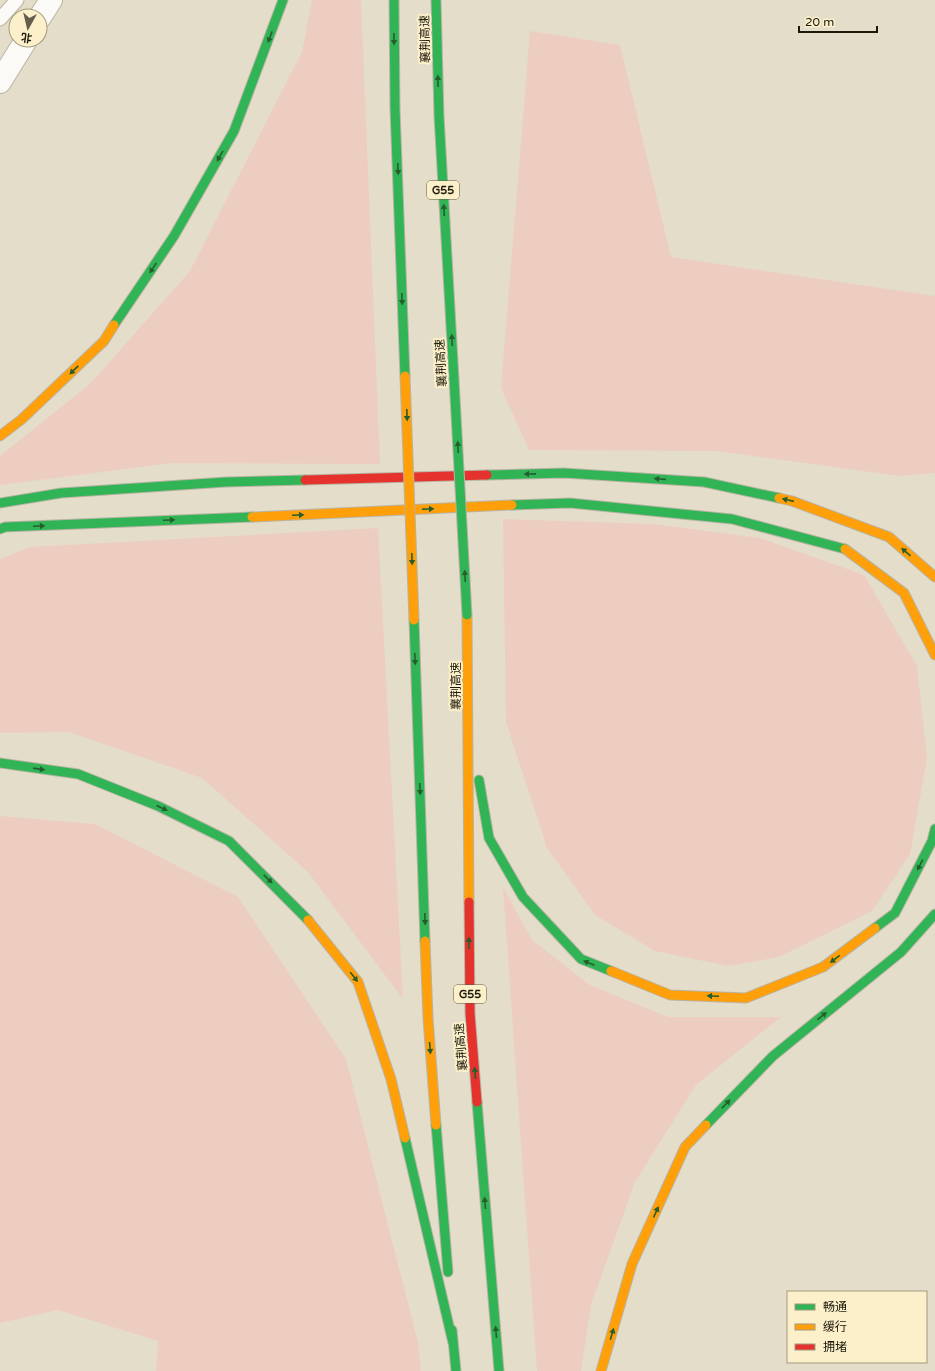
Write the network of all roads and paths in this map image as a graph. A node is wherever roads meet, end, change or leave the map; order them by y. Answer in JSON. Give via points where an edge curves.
{"nodes":[{"id":1,"x":17,"y":0,"type":"edge"},
{"id":2,"x":283,"y":0,"type":"edge"},
{"id":3,"x":394,"y":0,"type":"edge"},
{"id":4,"x":436,"y":0,"type":"edge"},
{"id":5,"x":0,"y":19,"type":"edge"},
{"id":6,"x":21,"y":48,"type":"edge"},
{"id":7,"x":0,"y":82,"type":"edge"},
{"id":8,"x":0,"y":436,"type":"edge"},
{"id":9,"x":0,"y":503,"type":"edge"},
{"id":10,"x":0,"y":529,"type":"edge"},
{"id":11,"x":935,"y":577,"type":"edge"},
{"id":12,"x":935,"y":655,"type":"edge"},
{"id":13,"x":468,"y":714,"type":"junction"},
{"id":14,"x":0,"y":763,"type":"edge"},
{"id":15,"x":935,"y":829,"type":"edge"},
{"id":16,"x":935,"y":914,"type":"edge"},
{"id":17,"x":453,"y":1343,"type":"junction"},
{"id":18,"x":456,"y":1371,"type":"edge"},
{"id":19,"x":499,"y":1371,"type":"edge"},
{"id":20,"x":601,"y":1371,"type":"edge"}],
"edges":[{"from":1,"to":5,"type":"lane"},
{"from":2,"to":8,"type":"highway","one_way":true,"via":[[234,131],[174,236],[104,341],[22,419]]},
{"from":3,"to":17,"type":"highway","one_way":true,"bridge":true,"via":[[395,109],[428,1018]]},
{"from":13,"to":4,"type":"highway","name":"襄荆高速","number":"G55","one_way":true,"bridge":true,"via":[[467,615],[439,116]]},
{"from":6,"to":7,"type":"street"},
{"from":11,"to":9,"type":"highway","one_way":true,"via":[[889,537],[792,501],[704,482],[564,473],[226,482],[61,493]]},
{"from":10,"to":12,"type":"highway","one_way":true,"via":[[570,503],[732,519],[847,550],[904,593]]},
{"from":15,"to":13,"type":"highway","one_way":true,"via":[[932,841],[895,913],[823,967],[746,998],[670,995],[581,959],[523,897],[489,838]]},
{"from":19,"to":13,"type":"highway","name":"襄荆高速","number":"G55","one_way":true,"via":[[470,1013]]},
{"from":14,"to":17,"type":"highway","one_way":true,"via":[[78,774],[158,806],[229,841],[301,911],[358,982],[391,1079]]},
{"from":20,"to":16,"type":"highway","one_way":true,"via":[[632,1264],[685,1147],[773,1056],[901,952]]},
{"from":17,"to":18,"type":"highway"}]}
